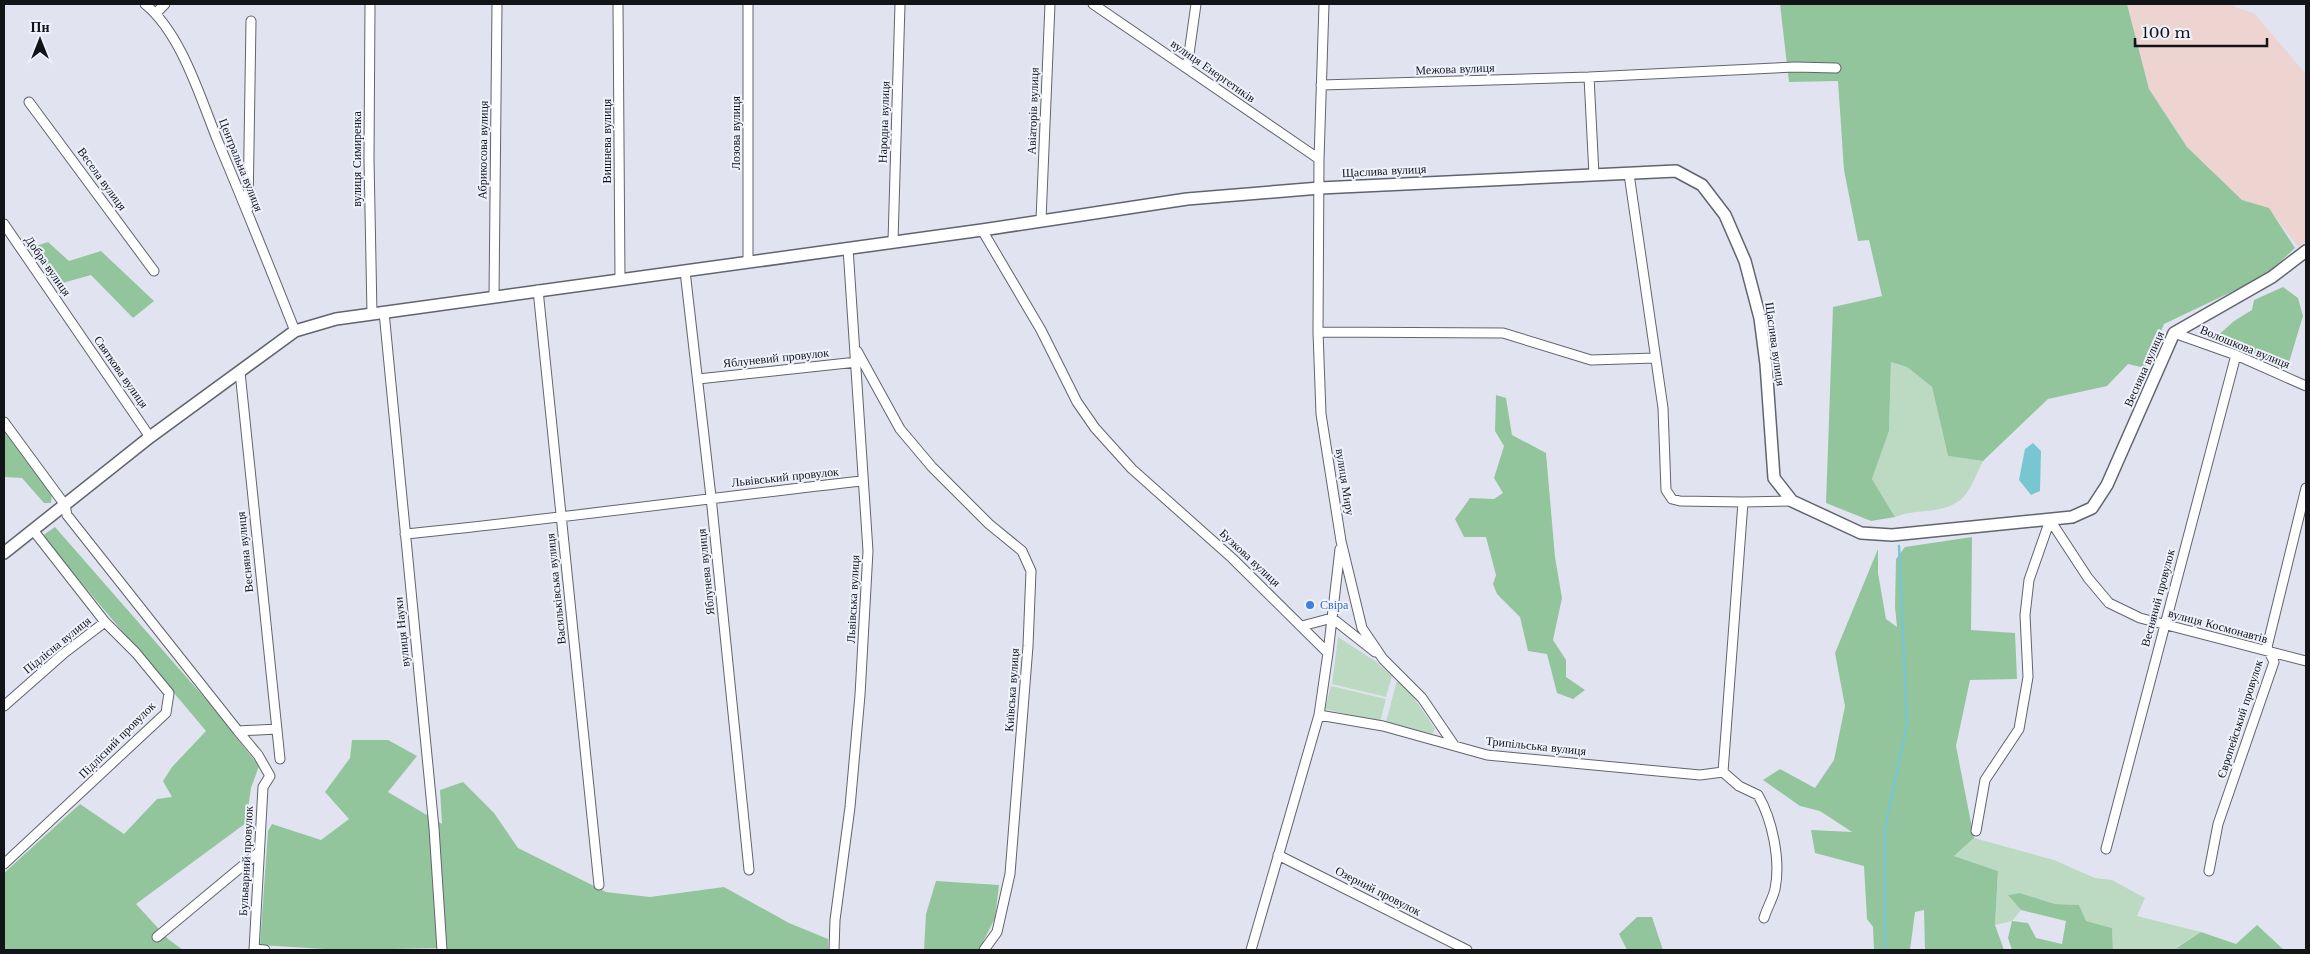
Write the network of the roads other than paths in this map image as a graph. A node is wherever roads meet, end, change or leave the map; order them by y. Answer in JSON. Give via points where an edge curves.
{"nodes":[{"id":1,"x":145,"y":4,"type":"edge"},
{"id":2,"x":166,"y":4,"type":"edge"},
{"id":3,"x":370,"y":4,"type":"edge"},
{"id":4,"x":497,"y":4,"type":"edge"},
{"id":5,"x":618,"y":4,"type":"edge"},
{"id":6,"x":748,"y":4,"type":"edge"},
{"id":7,"x":900,"y":4,"type":"edge"},
{"id":8,"x":1050,"y":4,"type":"edge"},
{"id":9,"x":1093,"y":4,"type":"edge"},
{"id":10,"x":1196,"y":4,"type":"edge"},
{"id":11,"x":1324,"y":4,"type":"edge"},
{"id":12,"x":156,"y":13,"type":"junction"},
{"id":13,"x":252,"y":22,"type":"dead end"},
{"id":14,"x":1187,"y":68,"type":"junction"},
{"id":15,"x":1836,"y":68,"type":"dead end"},
{"id":16,"x":1589,"y":78,"type":"junction"},
{"id":17,"x":1321,"y":86,"type":"junction"},
{"id":18,"x":29,"y":102,"type":"dead end"},
{"id":19,"x":1319,"y":160,"type":"junction"},
{"id":20,"x":1629,"y":174,"type":"junction"},
{"id":21,"x":1594,"y":175,"type":"junction"},
{"id":22,"x":1320,"y":188,"type":"junction"},
{"id":23,"x":248,"y":213,"type":"junction"},
{"id":24,"x":1041,"y":220,"type":"junction"},
{"id":25,"x":4,"y":224,"type":"edge"},
{"id":26,"x":982,"y":230,"type":"junction"},
{"id":27,"x":893,"y":241,"type":"junction"},
{"id":28,"x":848,"y":248,"type":"junction"},
{"id":29,"x":2306,"y":251,"type":"edge"},
{"id":30,"x":748,"y":262,"type":"junction"},
{"id":31,"x":154,"y":271,"type":"dead end"},
{"id":32,"x":685,"y":271,"type":"junction"},
{"id":33,"x":620,"y":279,"type":"junction"},
{"id":34,"x":538,"y":290,"type":"junction"},
{"id":35,"x":494,"y":296,"type":"junction"},
{"id":36,"x":378,"y":313,"type":"junction"},
{"id":37,"x":71,"y":322,"type":"joint"},
{"id":38,"x":295,"y":331,"type":"junction"},
{"id":39,"x":1318,"y":332,"type":"junction"},
{"id":40,"x":2174,"y":333,"type":"junction"},
{"id":41,"x":856,"y":349,"type":"junction"},
{"id":42,"x":2236,"y":355,"type":"junction"},
{"id":43,"x":1655,"y":358,"type":"junction"},
{"id":44,"x":857,"y":362,"type":"junction"},
{"id":45,"x":240,"y":372,"type":"junction"},
{"id":46,"x":698,"y":379,"type":"junction"},
{"id":47,"x":2306,"y":386,"type":"edge"},
{"id":48,"x":4,"y":422,"type":"edge"},
{"id":49,"x":150,"y":437,"type":"junction"},
{"id":50,"x":862,"y":481,"type":"junction"},
{"id":51,"x":2306,"y":488,"type":"edge"},
{"id":52,"x":712,"y":497,"type":"junction"},
{"id":53,"x":1792,"y":501,"type":"junction"},
{"id":54,"x":1743,"y":502,"type":"junction"},
{"id":55,"x":65,"y":505,"type":"junction"},
{"id":56,"x":2072,"y":517,"type":"joint"},
{"id":57,"x":561,"y":518,"type":"junction"},
{"id":58,"x":2050,"y":520,"type":"junction"},
{"id":59,"x":33,"y":530,"type":"junction"},
{"id":60,"x":404,"y":534,"type":"junction"},
{"id":61,"x":1341,"y":541,"type":"junction"},
{"id":62,"x":4,"y":553,"type":"edge"},
{"id":63,"x":1332,"y":618,"type":"junction"},
{"id":64,"x":105,"y":622,"type":"junction"},
{"id":65,"x":2164,"y":624,"type":"junction"},
{"id":66,"x":1302,"y":626,"type":"junction"},
{"id":67,"x":1328,"y":653,"type":"junction"},
{"id":68,"x":2269,"y":653,"type":"junction"},
{"id":69,"x":1384,"y":658,"type":"junction"},
{"id":70,"x":2306,"y":661,"type":"edge"},
{"id":71,"x":4,"y":706,"type":"edge"},
{"id":72,"x":1319,"y":714,"type":"junction"},
{"id":73,"x":277,"y":729,"type":"junction"},
{"id":74,"x":238,"y":731,"type":"junction"},
{"id":75,"x":1454,"y":745,"type":"junction"},
{"id":76,"x":280,"y":759,"type":"dead end"},
{"id":77,"x":1723,"y":772,"type":"junction"},
{"id":78,"x":1976,"y":831,"type":"dead end"},
{"id":79,"x":2106,"y":849,"type":"dead end"},
{"id":80,"x":258,"y":853,"type":"junction"},
{"id":81,"x":1278,"y":855,"type":"junction"},
{"id":82,"x":4,"y":864,"type":"edge"},
{"id":83,"x":749,"y":870,"type":"dead end"},
{"id":84,"x":2209,"y":871,"type":"dead end"},
{"id":85,"x":599,"y":885,"type":"dead end"},
{"id":86,"x":1764,"y":918,"type":"dead end"},
{"id":87,"x":157,"y":937,"type":"dead end"},
{"id":88,"x":254,"y":950,"type":"edge"},
{"id":89,"x":265,"y":950,"type":"edge"},
{"id":90,"x":442,"y":950,"type":"edge"},
{"id":91,"x":834,"y":950,"type":"edge"},
{"id":92,"x":984,"y":950,"type":"edge"},
{"id":93,"x":1251,"y":950,"type":"edge"},
{"id":94,"x":1467,"y":950,"type":"edge"}],
"edges":[{"from":1,"to":12,"type":"street","name":"Центральна вулиця"},
{"from":2,"to":12,"type":"street"},
{"from":3,"to":36,"type":"street","name":"вулиця Симиренка","via":[[369,159]]},
{"from":4,"to":35,"type":"street","name":"Абрикосова вулиця"},
{"from":5,"to":33,"type":"street","name":"Вишнева вулиця"},
{"from":6,"to":30,"type":"street","name":"Лозова вулиця"},
{"from":7,"to":27,"type":"street","name":"Народна вулиця"},
{"from":8,"to":24,"type":"street","name":"Авіаторів вулиця"},
{"from":9,"to":14,"type":"street","name":"вулиця Енергетиків"},
{"from":10,"to":14,"type":"street"},
{"from":11,"to":17,"type":"street"},
{"from":12,"to":23,"type":"street","name":"Центральна вулиця","via":[[175,41]]},
{"from":13,"to":23,"type":"street"},
{"from":14,"to":19,"type":"street","name":"вулиця Енергетиків"},
{"from":15,"to":16,"type":"street","name":"Межова вулиця","via":[[1795,67]]},
{"from":16,"to":17,"type":"street","name":"Межова вулиця"},
{"from":16,"to":21,"type":"street"},
{"from":17,"to":19,"type":"street"},
{"from":18,"to":31,"type":"street","name":"Весела вулиця"},
{"from":19,"to":22,"type":"street"},
{"from":20,"to":21,"type":"street","name":"Щаслива вулиця"},
{"from":20,"to":43,"type":"street","name":"Щаслива вулиця"},
{"from":20,"to":53,"type":"street","name":"Щаслива вулиця","via":[[1676,171],[1702,185],[1725,215],[1745,261],[1760,318],[1774,478]]},
{"from":21,"to":22,"type":"street","name":"Щаслива вулиця"},
{"from":22,"to":24,"type":"street","name":"Щаслива вулиця","via":[[1187,199]]},
{"from":22,"to":39,"type":"street","name":"вулиця Миру"},
{"from":23,"to":38,"type":"street","name":"Центральна вулиця"},
{"from":24,"to":26,"type":"street","name":"Щаслива вулиця"},
{"from":25,"to":37,"type":"street","name":"Добра вулиця"},
{"from":26,"to":27,"type":"street","name":"Щаслива вулиця"},
{"from":26,"to":66,"type":"street","name":"Бузкова вулиця","via":[[1041,330],[1077,402],[1095,428],[1132,469]]},
{"from":27,"to":28,"type":"street","name":"Щаслива вулиця"},
{"from":28,"to":30,"type":"street","name":"Щаслива вулиця"},
{"from":28,"to":41,"type":"street","name":"Львівська вулиця"},
{"from":29,"to":40,"type":"street","name":"Весняна вулиця","via":[[2272,278]]},
{"from":30,"to":32,"type":"street","name":"Щаслива вулиця"},
{"from":32,"to":33,"type":"street","name":"Щаслива вулиця"},
{"from":32,"to":46,"type":"street","name":"Яблунева вулиця"},
{"from":33,"to":34,"type":"street","name":"Щаслива вулиця"},
{"from":34,"to":35,"type":"street","name":"Щаслива вулиця"},
{"from":34,"to":57,"type":"street","name":"Васильківська вулиця"},
{"from":35,"to":36,"type":"street","name":"Щаслива вулиця"},
{"from":36,"to":38,"type":"street","name":"Щаслива вулиця","via":[[336,318]]},
{"from":36,"to":60,"type":"street","name":"вулиця Науки"},
{"from":37,"to":49,"type":"street","name":"Святкова вулиця"},
{"from":38,"to":45,"type":"street","name":"Щаслива вулиця"},
{"from":39,"to":43,"type":"street","via":[[1503,333],[1591,360]]},
{"from":39,"to":61,"type":"street","name":"вулиця Миру","via":[[1322,414]]},
{"from":40,"to":42,"type":"street","name":"Волошкова вулиця"},
{"from":40,"to":56,"type":"street","name":"Весняна вулиця","via":[[2106,485],[2092,508]]},
{"from":41,"to":44,"type":"street","name":"Львівська вулиця"},
{"from":41,"to":92,"type":"street","name":"Київська вулиця","via":[[900,429],[932,467],[989,524],[1022,551],[1031,571],[1010,874],[997,932]]},
{"from":42,"to":47,"type":"street","name":"Волошкова вулиця"},
{"from":42,"to":65,"type":"street","name":"Весняний провулок"},
{"from":43,"to":54,"type":"street","name":"Щаслива вулиця","via":[[1663,408],[1666,490],[1672,499],[1680,501]]},
{"from":44,"to":46,"type":"street","name":"Яблуневий провулок"},
{"from":44,"to":50,"type":"street","name":"Львівська вулиця"},
{"from":45,"to":49,"type":"street","name":"Щаслива вулиця"},
{"from":45,"to":73,"type":"street","name":"Весняна вулиця"},
{"from":46,"to":52,"type":"street","name":"Яблунева вулиця"},
{"from":48,"to":55,"type":"street"},
{"from":49,"to":55,"type":"street","name":"Щаслива вулиця"},
{"from":50,"to":52,"type":"street","name":"Львівський провулок"},
{"from":50,"to":91,"type":"street","name":"Львівська вулиця","via":[[868,551],[860,695]]},
{"from":51,"to":68,"type":"street","name":"Європейський провулок","via":[[2267,647]]},
{"from":52,"to":57,"type":"street","name":"Львівський провулок"},
{"from":52,"to":83,"type":"street","name":"Яблунева вулиця"},
{"from":53,"to":54,"type":"street","name":"Щаслива вулиця"},
{"from":53,"to":58,"type":"street","name":"Щаслива вулиця","via":[[1861,533],[1892,535]]},
{"from":54,"to":77,"type":"street"},
{"from":55,"to":59,"type":"street","name":"Щаслива вулиця"},
{"from":55,"to":74,"type":"street","via":[[67,515]]},
{"from":56,"to":58,"type":"street","name":"Щаслива вулиця"},
{"from":57,"to":60,"type":"street","name":"Львівський провулок"},
{"from":57,"to":85,"type":"street","name":"Васильківська вулиця"},
{"from":58,"to":65,"type":"street","name":"вулиця Космонавтів","via":[[2088,578],[2109,603],[2140,618]]},
{"from":58,"to":78,"type":"street","via":[[2029,580],[2025,615],[2028,677],[2019,728],[1985,780]]},
{"from":59,"to":62,"type":"street","name":"Щаслива вулиця"},
{"from":59,"to":64,"type":"street","name":"Підлісна вулиця"},
{"from":60,"to":90,"type":"street","name":"вулиця Науки","via":[[434,828]]},
{"from":61,"to":63,"type":"street"},
{"from":61,"to":69,"type":"street","name":"вулиця Миру","via":[[1362,628]]},
{"from":63,"to":66,"type":"street"},
{"from":63,"to":67,"type":"street"},
{"from":63,"to":69,"type":"street"},
{"from":64,"to":71,"type":"street","name":"Підлісна вулиця"},
{"from":64,"to":82,"type":"street","name":"Підлісний провулок","via":[[169,693],[166,713]]},
{"from":65,"to":68,"type":"street","name":"вулиця Космонавтів"},
{"from":65,"to":79,"type":"street","name":"Весняний провулок"},
{"from":66,"to":67,"type":"street","name":"Бузкова вулиця"},
{"from":67,"to":72,"type":"street"},
{"from":68,"to":70,"type":"street","name":"вулиця Космонавтів"},
{"from":68,"to":84,"type":"street","name":"Європейський провулок","via":[[2274,662],[2218,824]]},
{"from":69,"to":75,"type":"street","name":"вулиця Миру","via":[[1422,698]]},
{"from":72,"to":75,"type":"street","name":"Трипільська вулиця","via":[[1383,726]]},
{"from":72,"to":81,"type":"street"},
{"from":73,"to":74,"type":"street"},
{"from":73,"to":76,"type":"street","name":"Весняна вулиця"},
{"from":74,"to":80,"type":"street","name":"Бульварний провулок","via":[[270,776],[263,787]]},
{"from":75,"to":77,"type":"street","name":"Трипільська вулиця","via":[[1488,755],[1700,775]]},
{"from":77,"to":86,"type":"street","via":[[1739,786],[1758,795],[1769,823],[1777,869],[1775,890]]},
{"from":80,"to":87,"type":"street"},
{"from":80,"to":88,"type":"street","name":"Бульварний провулок"},
{"from":81,"to":93,"type":"street"},
{"from":81,"to":94,"type":"street","name":"Озерний провулок"},
{"from":88,"to":89,"type":"street"}]}
